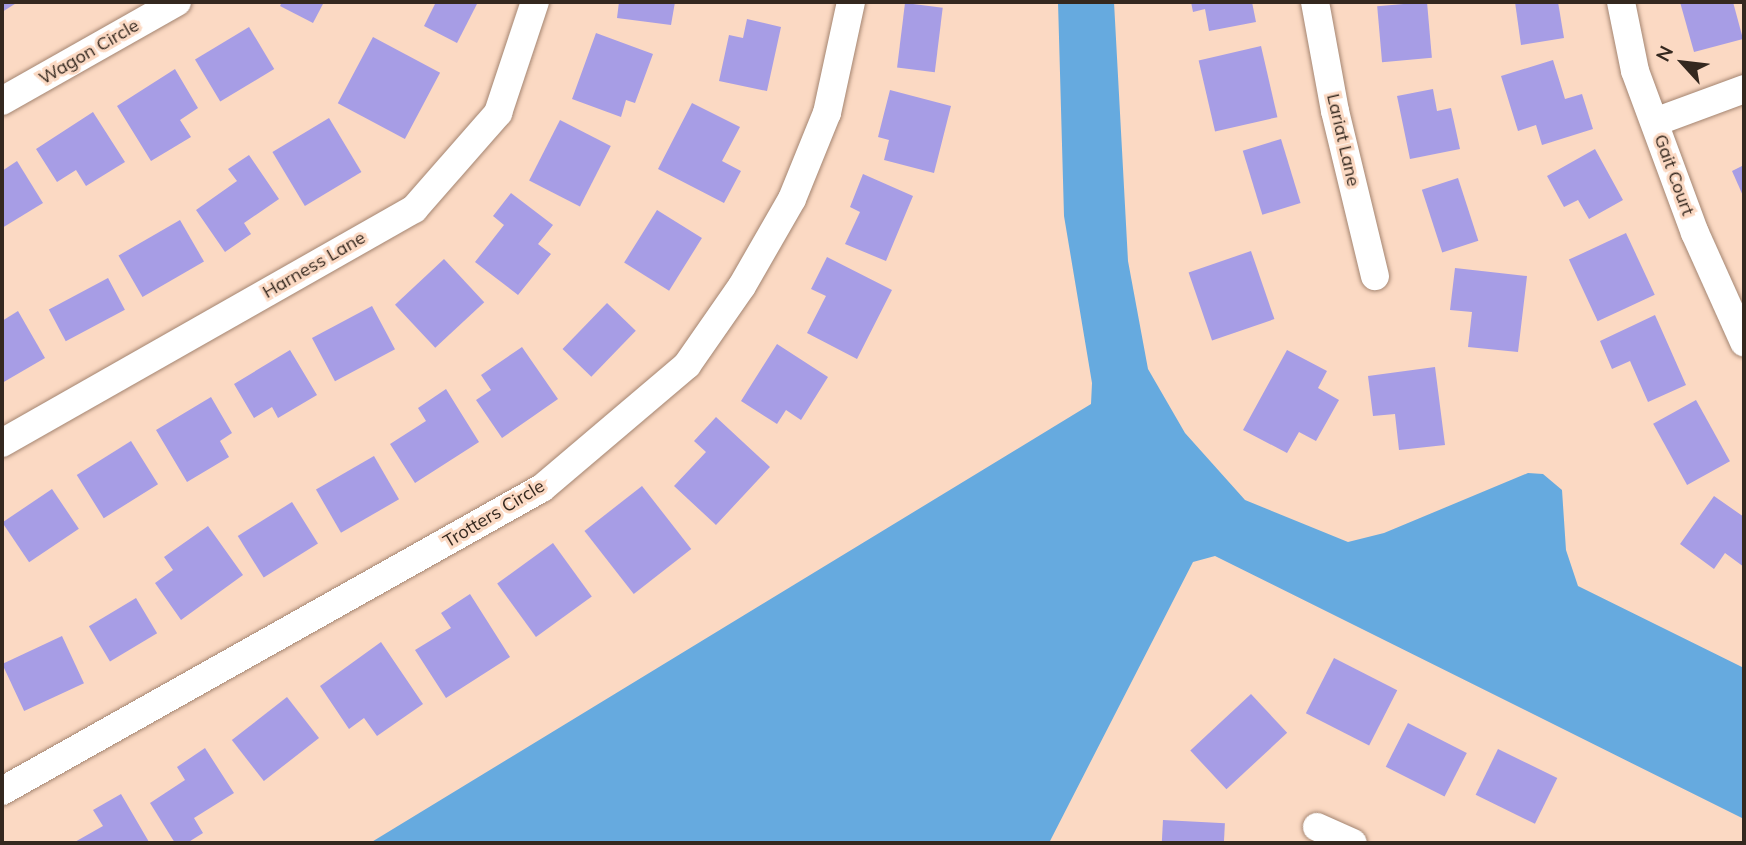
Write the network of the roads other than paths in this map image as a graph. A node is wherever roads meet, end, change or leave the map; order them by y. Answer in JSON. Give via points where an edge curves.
{"nodes":[{"id":1,"x":177,"y":2,"type":"edge"},
{"id":2,"x":535,"y":2,"type":"edge"},
{"id":3,"x":851,"y":2,"type":"edge"},
{"id":4,"x":1315,"y":2,"type":"edge"},
{"id":5,"x":1621,"y":2,"type":"edge"},
{"id":6,"x":1744,"y":89,"type":"edge"},
{"id":7,"x":2,"y":101,"type":"edge"},
{"id":8,"x":1655,"y":122,"type":"junction"},
{"id":9,"x":1375,"y":276,"type":"dead end"},
{"id":10,"x":1744,"y":342,"type":"edge"},
{"id":11,"x":2,"y":443,"type":"edge"},
{"id":12,"x":2,"y":791,"type":"edge"},
{"id":13,"x":1317,"y":827,"type":"dead end"},
{"id":14,"x":1353,"y":843,"type":"edge"}],
"edges":[{"from":1,"to":7,"type":"street","name":"Wagon Circle"},
{"from":2,"to":11,"type":"street","name":"Harness Lane","via":[[498,113],[414,209]]},
{"from":3,"to":12,"type":"street","name":"Trotters Circle","via":[[827,113],[792,199],[742,286],[687,365],[542,488]]},
{"from":4,"to":9,"type":"street","name":"Lariat Lane","via":[[1335,111]]},
{"from":5,"to":8,"type":"street","name":"Gait Court","via":[[1635,71]]},
{"from":6,"to":8,"type":"street"},
{"from":8,"to":10,"type":"street","name":"Gait Court","via":[[1695,233]]},
{"from":13,"to":14,"type":"street"}]}
